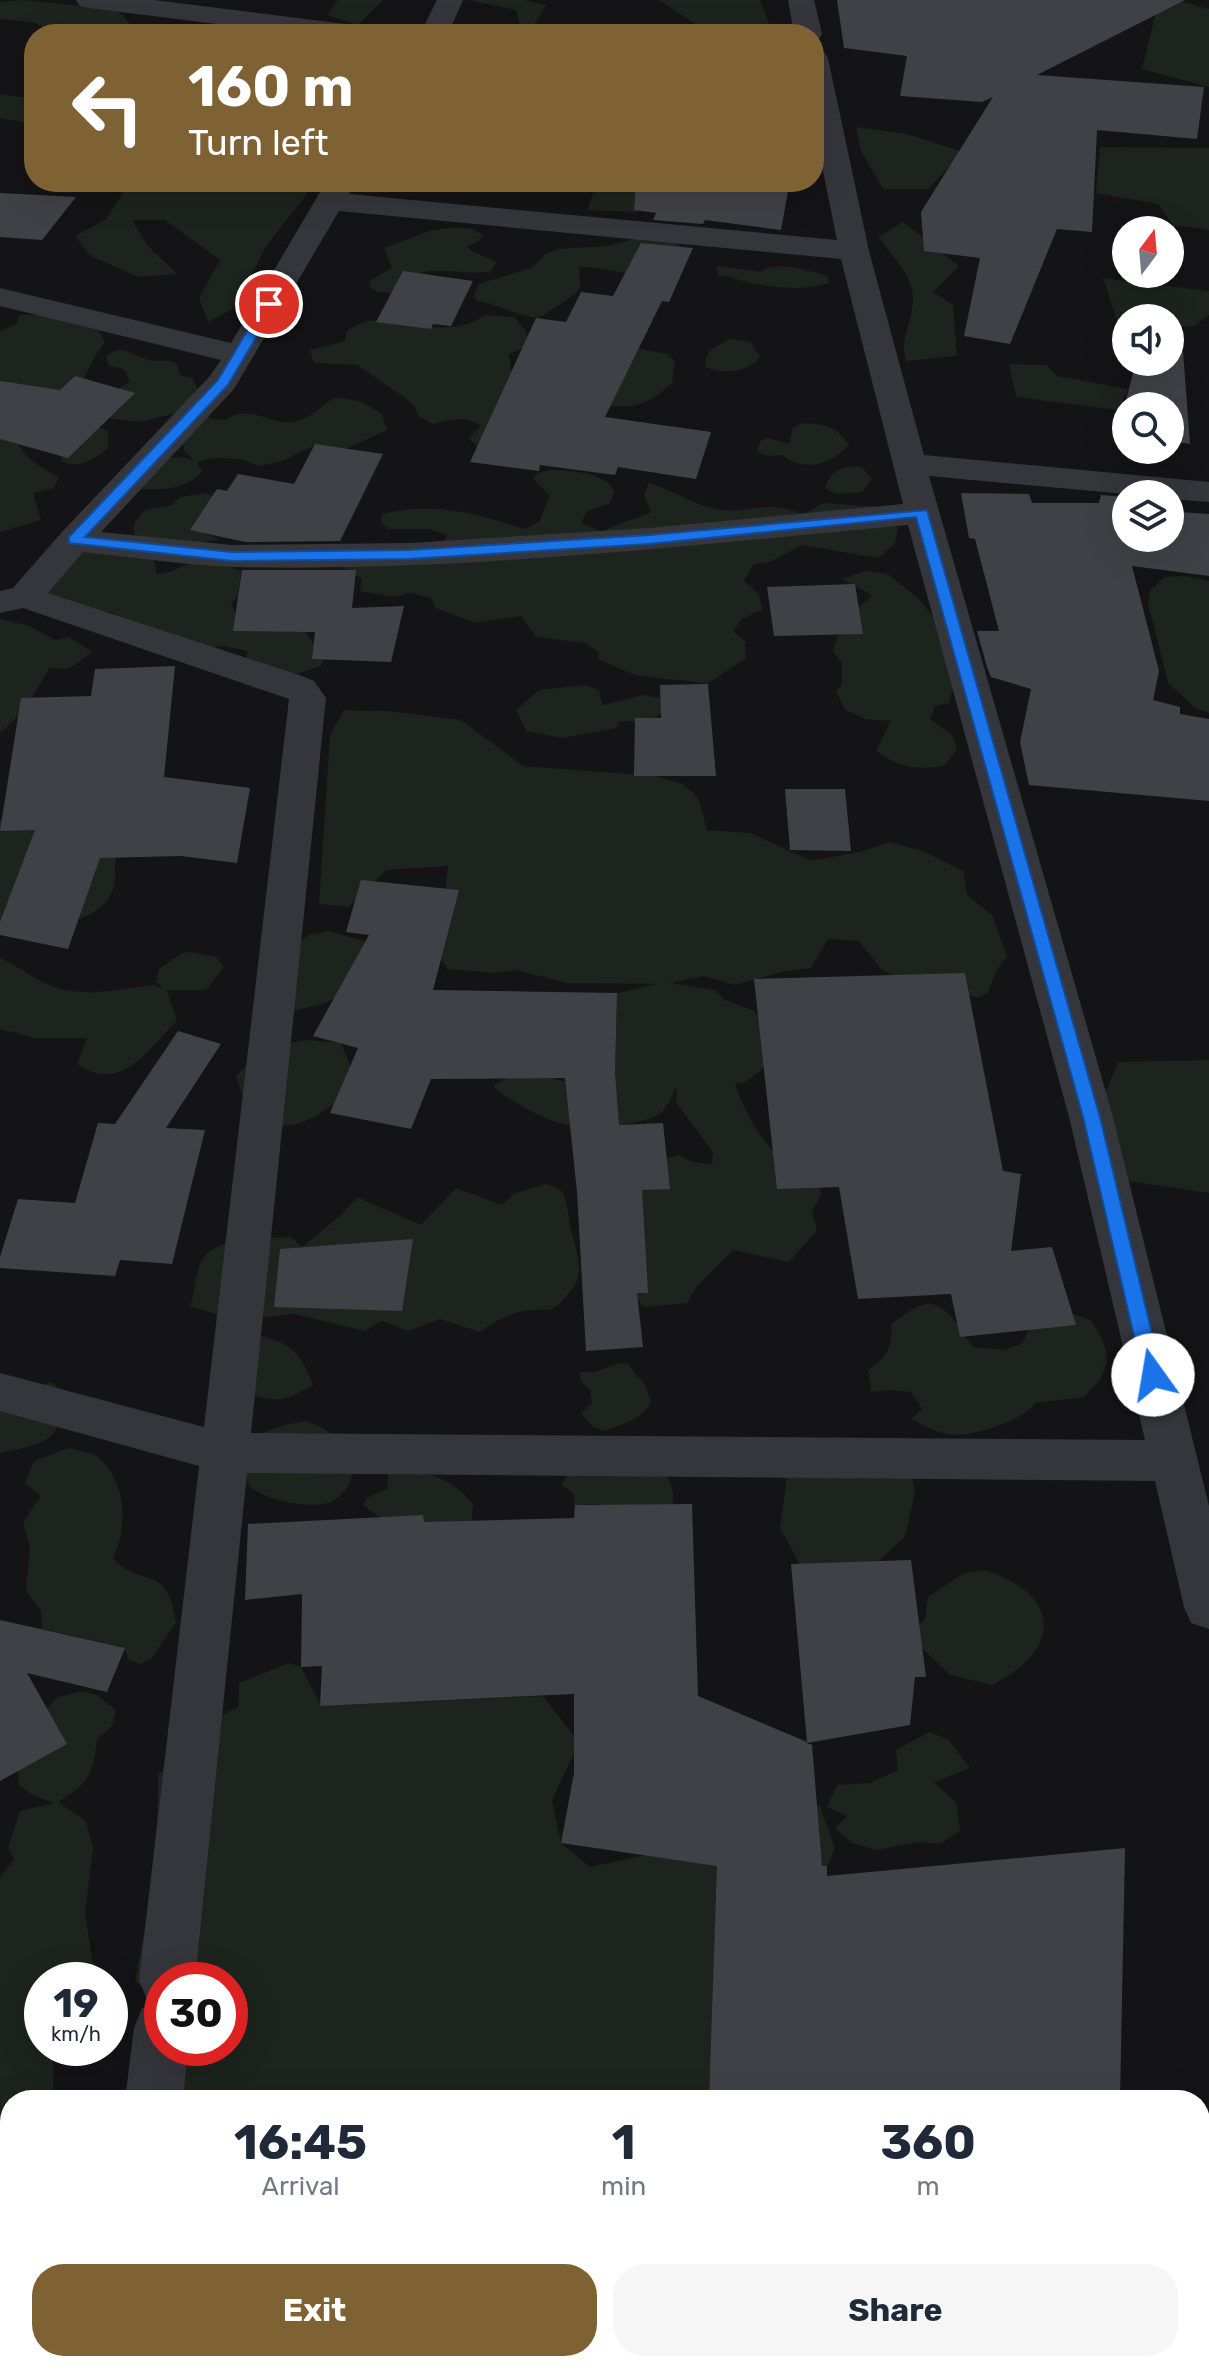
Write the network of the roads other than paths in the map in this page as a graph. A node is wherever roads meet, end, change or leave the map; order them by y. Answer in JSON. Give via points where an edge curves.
{"nodes":[{"id":1,"x":89,"y":0,"type":"edge"},
{"id":2,"x":450,"y":0,"type":"edge"},
{"id":3,"x":801,"y":0,"type":"edge"},
{"id":4,"x":282,"y":24,"type":"edge"},
{"id":5,"x":439,"y":24,"type":"edge"},
{"id":6,"x":806,"y":24,"type":"edge"},
{"id":7,"x":824,"y":113,"type":"edge"},
{"id":8,"x":334,"y":192,"type":"edge"},
{"id":9,"x":854,"y":251,"type":"junction"},
{"id":10,"x":0,"y":297,"type":"edge"},
{"id":11,"x":240,"y":355,"type":"junction"},
{"id":12,"x":909,"y":464,"type":"junction"},
{"id":13,"x":1209,"y":492,"type":"edge"},
{"id":14,"x":922,"y":513,"type":"junction"},
{"id":15,"x":74,"y":540,"type":"junction"},
{"id":16,"x":12,"y":600,"type":"edge"},
{"id":17,"x":0,"y":1392,"type":"edge"},
{"id":18,"x":225,"y":1453,"type":"junction"},
{"id":19,"x":1173,"y":1461,"type":"junction"},
{"id":20,"x":1209,"y":1607,"type":"edge"},
{"id":21,"x":169,"y":1962,"type":"edge"},
{"id":22,"x":158,"y":2066,"type":"edge"},
{"id":23,"x":155,"y":2090,"type":"edge"}],
"edges":[{"from":1,"to":4,"type":"street"},
{"from":2,"to":5,"type":"street"},
{"from":3,"to":6,"type":"street"},
{"from":7,"to":9,"type":"street"},
{"from":8,"to":9,"type":"street"},
{"from":8,"to":11,"type":"street"},
{"from":9,"to":12,"type":"street"},
{"from":10,"to":11,"type":"street"},
{"from":11,"to":15,"type":"street","via":[[223,382]]},
{"from":12,"to":13,"type":"street"},
{"from":12,"to":14,"type":"street"},
{"from":14,"to":15,"type":"street","via":[[649,539],[409,554],[232,556]]},
{"from":14,"to":19,"type":"street","via":[[1091,1117]]},
{"from":15,"to":16,"type":"street"},
{"from":16,"to":18,"type":"street","via":[[289,684],[308,698]]},
{"from":17,"to":18,"type":"street"},
{"from":18,"to":19,"type":"street"},
{"from":18,"to":21,"type":"street"},
{"from":19,"to":20,"type":"street"},
{"from":22,"to":23,"type":"street"}]}
